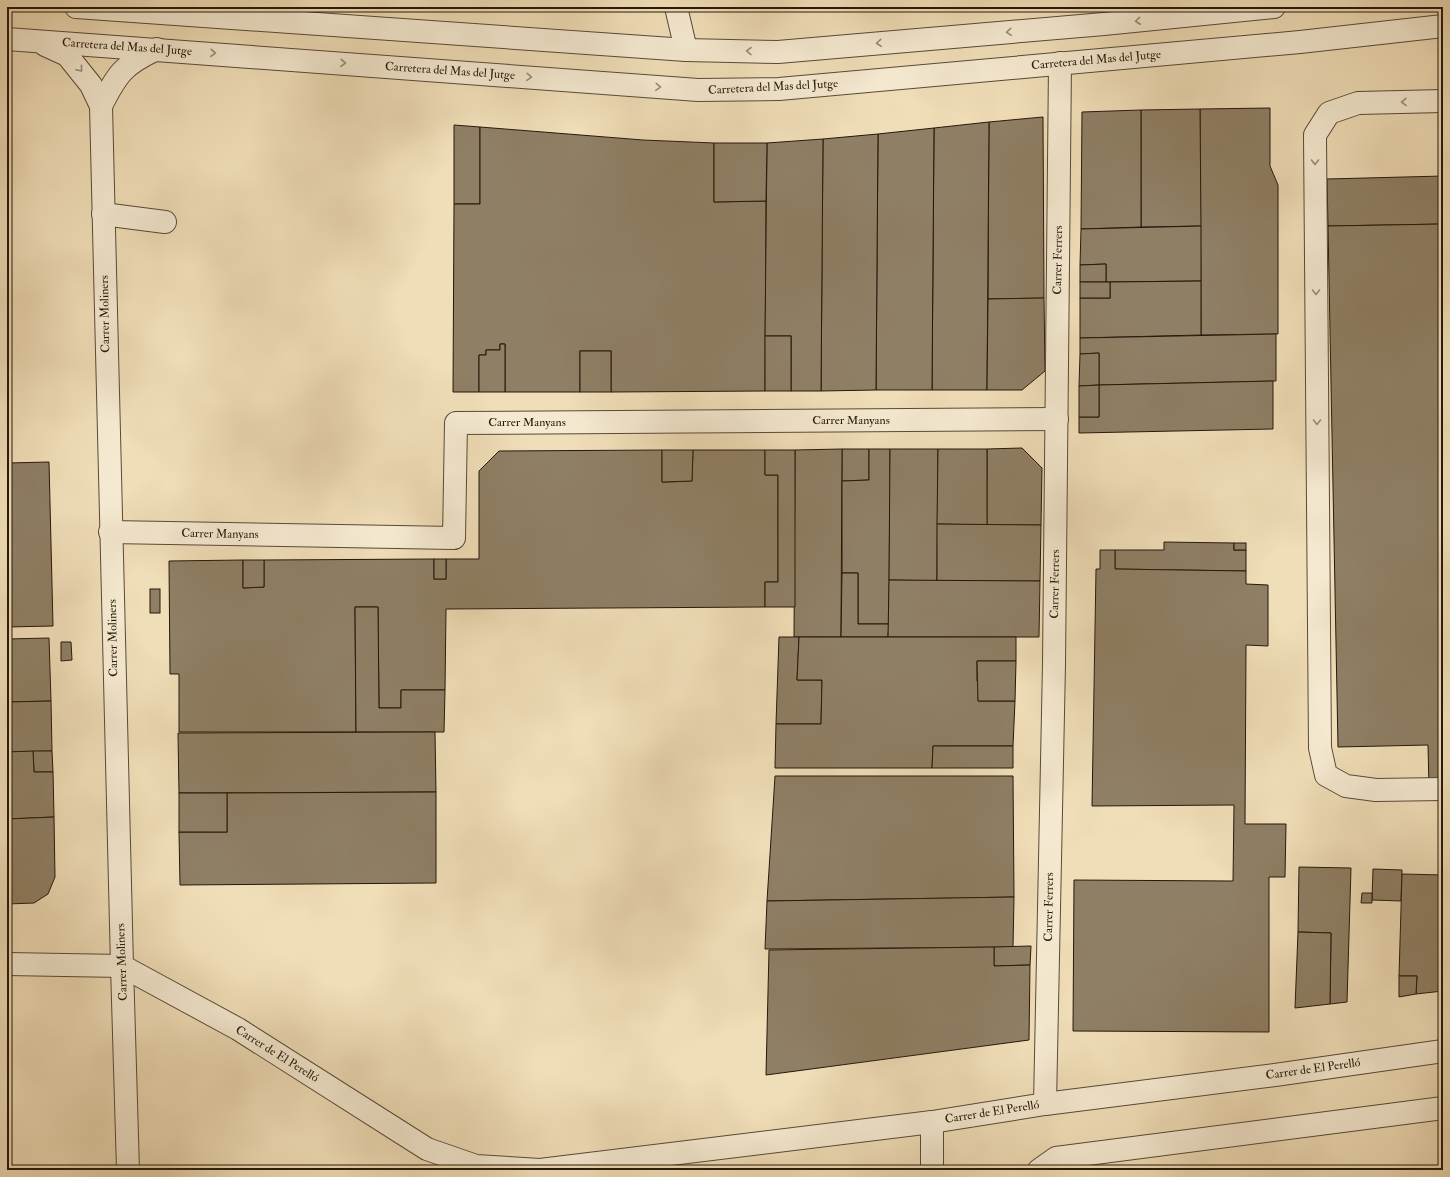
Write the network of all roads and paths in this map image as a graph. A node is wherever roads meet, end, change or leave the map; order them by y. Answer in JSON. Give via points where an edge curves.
{"nodes":[{"id":1,"x":76,"y":7,"type":"edge"},
{"id":2,"x":676,"y":7,"type":"edge"},
{"id":3,"x":1274,"y":7,"type":"edge"},
{"id":4,"x":1103,"y":16,"type":"edge"},
{"id":5,"x":1443,"y":26,"type":"edge"},
{"id":6,"x":7,"y":39,"type":"edge"},
{"id":7,"x":36,"y":41,"type":"junction"},
{"id":8,"x":157,"y":49,"type":"junction"},
{"id":9,"x":686,"y":50,"type":"junction"},
{"id":10,"x":1060,"y":63,"type":"junction"},
{"id":11,"x":1443,"y":101,"type":"edge"},
{"id":12,"x":101,"y":106,"type":"junction"},
{"id":13,"x":103,"y":214,"type":"junction"},
{"id":14,"x":165,"y":222,"type":"dead end"},
{"id":15,"x":1057,"y":419,"type":"junction"},
{"id":16,"x":110,"y":532,"type":"junction"},
{"id":17,"x":1443,"y":789,"type":"edge"},
{"id":18,"x":7,"y":964,"type":"edge"},
{"id":19,"x":122,"y":966,"type":"junction"},
{"id":20,"x":1443,"y":1051,"type":"edge"},
{"id":21,"x":1045,"y":1104,"type":"junction"},
{"id":22,"x":1443,"y":1108,"type":"edge"},
{"id":23,"x":932,"y":1122,"type":"junction"},
{"id":24,"x":1090,"y":1162,"type":"edge"},
{"id":25,"x":128,"y":1170,"type":"edge"},
{"id":26,"x":540,"y":1170,"type":"edge"},
{"id":27,"x":932,"y":1170,"type":"edge"},
{"id":28,"x":1039,"y":1170,"type":"edge"}],
"edges":[{"from":1,"to":9,"type":"street"},
{"from":2,"to":9,"type":"street"},
{"from":3,"to":4,"type":"street","one_way":true},
{"from":4,"to":9,"type":"street","one_way":true,"via":[[778,52]]},
{"from":5,"to":10,"type":"street","name":"Carretera del Mas del Jutge","via":[[1300,42]]},
{"from":6,"to":7,"type":"street","name":"Carretera del Mas del Jutge"},
{"from":7,"to":8,"type":"street","name":"Carretera del Mas del Jutge"},
{"from":7,"to":12,"type":"street","name":"Carrer Moliners","one_way":true,"via":[[67,55],[91,85]]},
{"from":8,"to":10,"type":"street","name":"Carretera del Mas del Jutge","one_way":true,"via":[[698,90],[780,89]]},
{"from":8,"to":12,"type":"street","name":"Carrer Moliners","via":[[124,68]]},
{"from":10,"to":15,"type":"street","name":"Carrer Ferrers"},
{"from":11,"to":17,"type":"street","one_way":true,"via":[[1358,103],[1329,113],[1315,135],[1320,748],[1326,775],[1346,786],[1376,790]]},
{"from":12,"to":13,"type":"street","name":"Carrer Moliners"},
{"from":13,"to":14,"type":"street"},
{"from":13,"to":16,"type":"street","name":"Carrer Moliners"},
{"from":15,"to":16,"type":"street","name":"Carrer Manyans","via":[[456,423],[454,538]]},
{"from":15,"to":21,"type":"street","name":"Carrer Ferrers"},
{"from":16,"to":19,"type":"street","name":"Carrer Moliners"},
{"from":18,"to":19,"type":"street","name":"Carrer de El Perelló"},
{"from":19,"to":25,"type":"street","name":"Carrer Moliners"},
{"from":19,"to":26,"type":"street","name":"Carrer de El Perelló","via":[[238,1029],[426,1149],[476,1166]]},
{"from":20,"to":21,"type":"street","name":"Carrer de El Perelló"},
{"from":21,"to":23,"type":"street","name":"Carrer de El Perelló"},
{"from":22,"to":24,"type":"street"},
{"from":23,"to":26,"type":"street","name":"Carrer de El Perelló"},
{"from":23,"to":27,"type":"street"},
{"from":24,"to":28,"type":"street","via":[[1056,1158]]}]}
